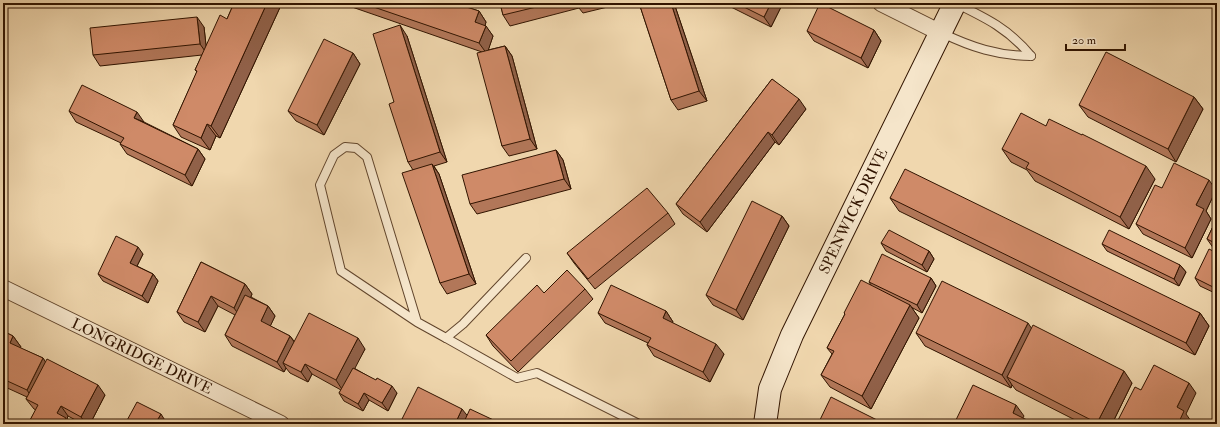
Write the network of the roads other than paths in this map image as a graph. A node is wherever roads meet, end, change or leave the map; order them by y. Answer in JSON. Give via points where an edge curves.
{"nodes":[{"id":1,"x":881,"y":3,"type":"edge"},
{"id":2,"x":955,"y":3,"type":"edge"},
{"id":3,"x":941,"y":33,"type":"junction"},
{"id":4,"x":526,"y":258,"type":"dead end"},
{"id":5,"x":3,"y":288,"type":"edge"},
{"id":6,"x":417,"y":322,"type":"junction"},
{"id":7,"x":446,"y":338,"type":"junction"},
{"id":8,"x":281,"y":424,"type":"edge"},
{"id":9,"x":639,"y":424,"type":"edge"},
{"id":10,"x":765,"y":424,"type":"edge"}],
"edges":[{"from":1,"to":3,"type":"street"},
{"from":2,"to":3,"type":"street","name":"SPENWICK DRIVE"},
{"from":2,"to":3,"type":"lane","via":[[1008,31],[1031,56],[1012,56],[986,51]]},
{"from":3,"to":10,"type":"street","name":"SPENWICK DRIVE","via":[[792,335],[770,389]]},
{"from":4,"to":7,"type":"lane","via":[[463,324]]},
{"from":5,"to":8,"type":"street","name":"LONGRIDGE DRIVE"},
{"from":6,"to":6,"type":"lane","via":[[367,157],[356,148],[345,147],[334,155],[320,184],[341,271]]},
{"from":6,"to":7,"type":"lane"},
{"from":7,"to":9,"type":"lane","via":[[517,378],[537,373]]}]}
